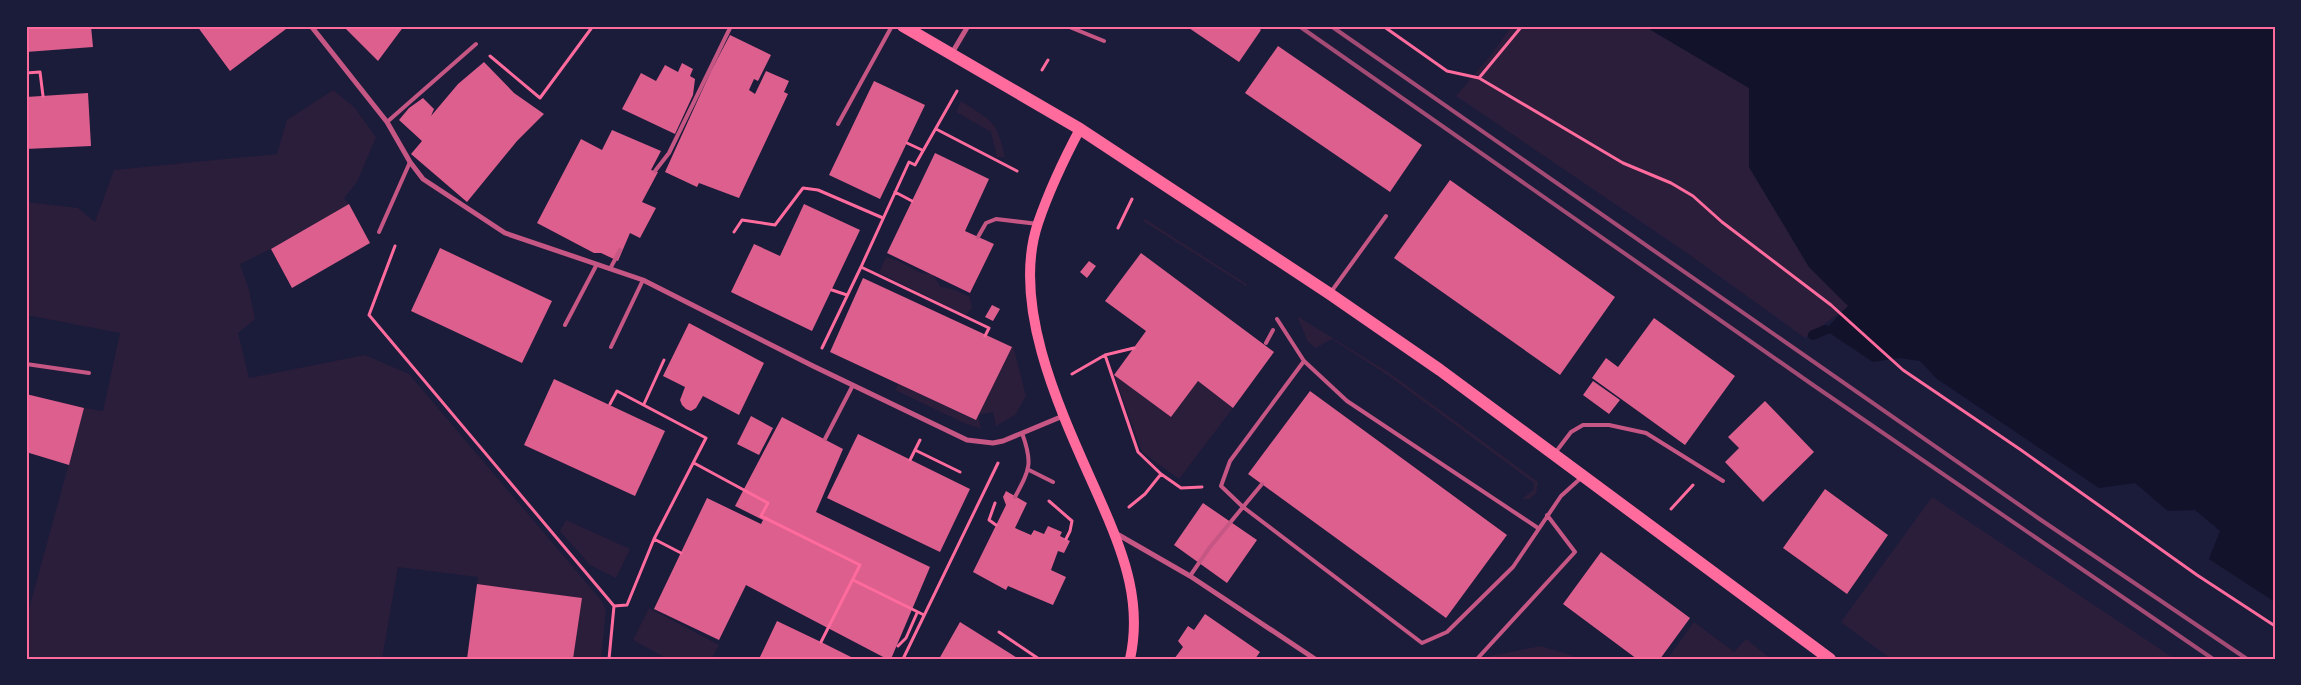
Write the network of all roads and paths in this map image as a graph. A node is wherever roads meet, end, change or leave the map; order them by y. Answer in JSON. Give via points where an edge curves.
{"nodes":[{"id":1,"x":311,"y":26,"type":"edge"},
{"id":2,"x":594,"y":26,"type":"edge"},
{"id":3,"x":731,"y":26,"type":"edge"},
{"id":4,"x":892,"y":26,"type":"edge"},
{"id":5,"x":902,"y":26,"type":"edge"},
{"id":6,"x":968,"y":26,"type":"edge"},
{"id":7,"x":1067,"y":26,"type":"edge"},
{"id":8,"x":1383,"y":26,"type":"edge"},
{"id":9,"x":1522,"y":26,"type":"edge"},
{"id":10,"x":1104,"y":41,"type":"dead end"},
{"id":11,"x":476,"y":44,"type":"joint"},
{"id":12,"x":952,"y":54,"type":"junction"},
{"id":13,"x":1048,"y":60,"type":"dead end"},
{"id":14,"x":1042,"y":70,"type":"dead end"},
{"id":15,"x":26,"y":73,"type":"edge"},
{"id":16,"x":1479,"y":78,"type":"junction"},
{"id":17,"x":957,"y":91,"type":"dead end"},
{"id":18,"x":43,"y":96,"type":"dead end"},
{"id":19,"x":387,"y":122,"type":"junction"},
{"id":20,"x":838,"y":124,"type":"dead end"},
{"id":21,"x":936,"y":129,"type":"junction"},
{"id":22,"x":1080,"y":129,"type":"junction"},
{"id":23,"x":907,"y":143,"type":"dead end"},
{"id":24,"x":922,"y":150,"type":"junction"},
{"id":25,"x":410,"y":162,"type":"junction"},
{"id":26,"x":655,"y":171,"type":"dead end"},
{"id":27,"x":1017,"y":171,"type":"dead end"},
{"id":28,"x":895,"y":192,"type":"junction"},
{"id":29,"x":1132,"y":199,"type":"dead end"},
{"id":30,"x":912,"y":201,"type":"dead end"},
{"id":31,"x":1386,"y":216,"type":"dead end"},
{"id":32,"x":883,"y":218,"type":"junction"},
{"id":33,"x":1038,"y":224,"type":"junction"},
{"id":34,"x":1118,"y":228,"type":"dead end"},
{"id":35,"x":379,"y":232,"type":"dead end"},
{"id":36,"x":734,"y":232,"type":"dead end"},
{"id":37,"x":978,"y":237,"type":"dead end"},
{"id":38,"x":396,"y":242,"type":"dead end"},
{"id":39,"x":620,"y":250,"type":"dead end"},
{"id":40,"x":597,"y":264,"type":"junction"},
{"id":41,"x":861,"y":267,"type":"junction"},
{"id":42,"x":610,"y":269,"type":"junction"},
{"id":43,"x":643,"y":280,"type":"junction"},
{"id":44,"x":832,"y":290,"type":"dead end"},
{"id":45,"x":1330,"y":294,"type":"junction"},
{"id":46,"x":847,"y":295,"type":"junction"},
{"id":47,"x":1277,"y":319,"type":"dead end"},
{"id":48,"x":565,"y":324,"type":"dead end"},
{"id":49,"x":1273,"y":330,"type":"dead end"},
{"id":50,"x":985,"y":336,"type":"dead end"},
{"id":51,"x":1266,"y":343,"type":"dead end"},
{"id":52,"x":611,"y":347,"type":"dead end"},
{"id":53,"x":1134,"y":348,"type":"dead end"},
{"id":54,"x":1105,"y":355,"type":"junction"},
{"id":55,"x":664,"y":360,"type":"dead end"},
{"id":56,"x":1304,"y":361,"type":"junction"},
{"id":57,"x":26,"y":364,"type":"edge"},
{"id":58,"x":813,"y":366,"type":"junction"},
{"id":59,"x":89,"y":373,"type":"dead end"},
{"id":60,"x":1069,"y":376,"type":"dead end"},
{"id":61,"x":853,"y":385,"type":"junction"},
{"id":62,"x":610,"y":404,"type":"dead end"},
{"id":63,"x":644,"y":404,"type":"junction"},
{"id":64,"x":1063,"y":416,"type":"junction"},
{"id":65,"x":1022,"y":433,"type":"junction"},
{"id":66,"x":825,"y":439,"type":"dead end"},
{"id":67,"x":920,"y":439,"type":"dead end"},
{"id":68,"x":915,"y":450,"type":"junction"},
{"id":69,"x":1553,"y":454,"type":"junction"},
{"id":70,"x":910,"y":460,"type":"dead end"},
{"id":71,"x":694,"y":464,"type":"junction"},
{"id":72,"x":1029,"y":470,"type":"junction"},
{"id":73,"x":1706,"y":470,"type":"junction"},
{"id":74,"x":995,"y":471,"type":"dead end"},
{"id":75,"x":960,"y":472,"type":"dead end"},
{"id":76,"x":1161,"y":474,"type":"junction"},
{"id":77,"x":1583,"y":477,"type":"junction"},
{"id":78,"x":1723,"y":481,"type":"dead end"},
{"id":79,"x":1053,"y":482,"type":"joint"},
{"id":80,"x":1262,"y":484,"type":"dead end"},
{"id":81,"x":1181,"y":488,"type":"dead end"},
{"id":82,"x":1015,"y":496,"type":"dead end"},
{"id":83,"x":1672,"y":509,"type":"dead end"},
{"id":84,"x":1126,"y":510,"type":"dead end"},
{"id":85,"x":993,"y":511,"type":"dead end"},
{"id":86,"x":1547,"y":515,"type":"junction"},
{"id":87,"x":996,"y":525,"type":"dead end"},
{"id":88,"x":1538,"y":528,"type":"junction"},
{"id":89,"x":1114,"y":532,"type":"junction"},
{"id":90,"x":654,"y":539,"type":"junction"},
{"id":91,"x":1066,"y":539,"type":"dead end"},
{"id":92,"x":681,"y":553,"type":"dead end"},
{"id":93,"x":1190,"y":576,"type":"junction"},
{"id":94,"x":853,"y":580,"type":"junction"},
{"id":95,"x":614,"y":606,"type":"junction"},
{"id":96,"x":917,"y":613,"type":"junction"},
{"id":97,"x":924,"y":615,"type":"junction"},
{"id":98,"x":2275,"y":626,"type":"edge"},
{"id":99,"x":999,"y":632,"type":"dead end"},
{"id":100,"x":821,"y":642,"type":"dead end"},
{"id":101,"x":898,"y":646,"type":"dead end"},
{"id":102,"x":609,"y":659,"type":"edge"},
{"id":103,"x":903,"y":659,"type":"edge"},
{"id":104,"x":1039,"y":659,"type":"edge"},
{"id":105,"x":1130,"y":659,"type":"edge"},
{"id":106,"x":1315,"y":659,"type":"edge"},
{"id":107,"x":1476,"y":659,"type":"edge"},
{"id":108,"x":1830,"y":659,"type":"edge"}],
"edges":[{"from":1,"to":19,"type":"street"},
{"from":2,"to":11,"type":"path","via":[[540,98]]},
{"from":3,"to":26,"type":"lane","via":[[669,152]]},
{"from":4,"to":20,"type":"lane"},
{"from":5,"to":12,"type":"main road"},
{"from":6,"to":12,"type":"street"},
{"from":7,"to":10,"type":"lane"},
{"from":8,"to":16,"type":"path","via":[[1447,70]]},
{"from":9,"to":16,"type":"path"},
{"from":11,"to":19,"type":"lane"},
{"from":12,"to":22,"type":"main road"},
{"from":13,"to":14,"type":"path"},
{"from":15,"to":18,"type":"path","via":[[40,72]]},
{"from":16,"to":98,"type":"path","via":[[1623,163],[1672,183],[1693,196],[1831,305],[1902,370]]},
{"from":17,"to":21,"type":"path"},
{"from":19,"to":25,"type":"street"},
{"from":21,"to":24,"type":"path"},
{"from":21,"to":27,"type":"path"},
{"from":22,"to":33,"type":"main road"},
{"from":22,"to":45,"type":"main road"},
{"from":23,"to":24,"type":"path"},
{"from":24,"to":28,"type":"path","via":[[915,164],[909,162]]},
{"from":25,"to":35,"type":"lane"},
{"from":25,"to":40,"type":"street","via":[[423,179],[505,233]]},
{"from":28,"to":30,"type":"path"},
{"from":28,"to":32,"type":"path"},
{"from":29,"to":34,"type":"path"},
{"from":31,"to":45,"type":"lane"},
{"from":32,"to":36,"type":"path","via":[[818,190],[802,188],[775,225],[742,220]]},
{"from":32,"to":41,"type":"path"},
{"from":33,"to":37,"type":"lane","via":[[996,219],[986,223]]},
{"from":33,"to":64,"type":"main road","via":[[1030,279],[1032,312]]},
{"from":38,"to":95,"type":"path","via":[[369,315]]},
{"from":39,"to":42,"type":"lane"},
{"from":40,"to":42,"type":"street"},
{"from":40,"to":48,"type":"lane"},
{"from":41,"to":46,"type":"path"},
{"from":41,"to":50,"type":"path","via":[[989,328]]},
{"from":42,"to":43,"type":"street"},
{"from":43,"to":52,"type":"lane"},
{"from":43,"to":58,"type":"street"},
{"from":44,"to":46,"type":"path"},
{"from":45,"to":69,"type":"main road"},
{"from":46,"to":58,"type":"path"},
{"from":47,"to":56,"type":"lane"},
{"from":49,"to":51,"type":"lane"},
{"from":53,"to":54,"type":"path"},
{"from":54,"to":60,"type":"path"},
{"from":54,"to":76,"type":"path","via":[[1138,452]]},
{"from":55,"to":63,"type":"path"},
{"from":56,"to":88,"type":"lane","via":[[1347,401]]},
{"from":56,"to":88,"type":"lane","via":[[1230,461],[1221,486],[1243,507],[1422,643],[1447,632],[1513,567]]},
{"from":57,"to":59,"type":"lane"},
{"from":58,"to":61,"type":"street"},
{"from":61,"to":65,"type":"street","via":[[972,441],[992,443]]},
{"from":61,"to":66,"type":"lane"},
{"from":62,"to":63,"type":"path","via":[[617,391]]},
{"from":63,"to":71,"type":"path","via":[[706,438]]},
{"from":64,"to":65,"type":"street"},
{"from":64,"to":89,"type":"main road"},
{"from":65,"to":72,"type":"lane","via":[[1028,449]]},
{"from":67,"to":68,"type":"path"},
{"from":68,"to":70,"type":"path"},
{"from":68,"to":75,"type":"path"},
{"from":69,"to":73,"type":"lane","via":[[1571,432],[1583,425],[1609,425],[1646,433]]},
{"from":69,"to":77,"type":"main road"},
{"from":71,"to":90,"type":"path"},
{"from":71,"to":94,"type":"path","via":[[768,503],[762,516],[860,565]]},
{"from":72,"to":79,"type":"lane"},
{"from":72,"to":82,"type":"lane"},
{"from":73,"to":78,"type":"lane"},
{"from":73,"to":83,"type":"path"},
{"from":74,"to":97,"type":"path"},
{"from":76,"to":81,"type":"path"},
{"from":76,"to":84,"type":"path"},
{"from":77,"to":86,"type":"lane","via":[[1561,496]]},
{"from":77,"to":108,"type":"main road"},
{"from":79,"to":91,"type":"path","via":[[1046,498],[1072,521]]},
{"from":80,"to":93,"type":"lane"},
{"from":85,"to":87,"type":"path","via":[[989,520]]},
{"from":86,"to":88,"type":"lane"},
{"from":86,"to":107,"type":"lane","via":[[1575,552]]},
{"from":89,"to":93,"type":"street"},
{"from":89,"to":105,"type":"main road","via":[[1133,593],[1134,636]]},
{"from":90,"to":92,"type":"path"},
{"from":90,"to":95,"type":"path","via":[[626,605]]},
{"from":93,"to":106,"type":"street"},
{"from":94,"to":96,"type":"path"},
{"from":94,"to":100,"type":"path"},
{"from":95,"to":102,"type":"path"},
{"from":96,"to":97,"type":"path"},
{"from":96,"to":101,"type":"path","via":[[906,638]]},
{"from":97,"to":103,"type":"path"},
{"from":99,"to":104,"type":"path"}]}
